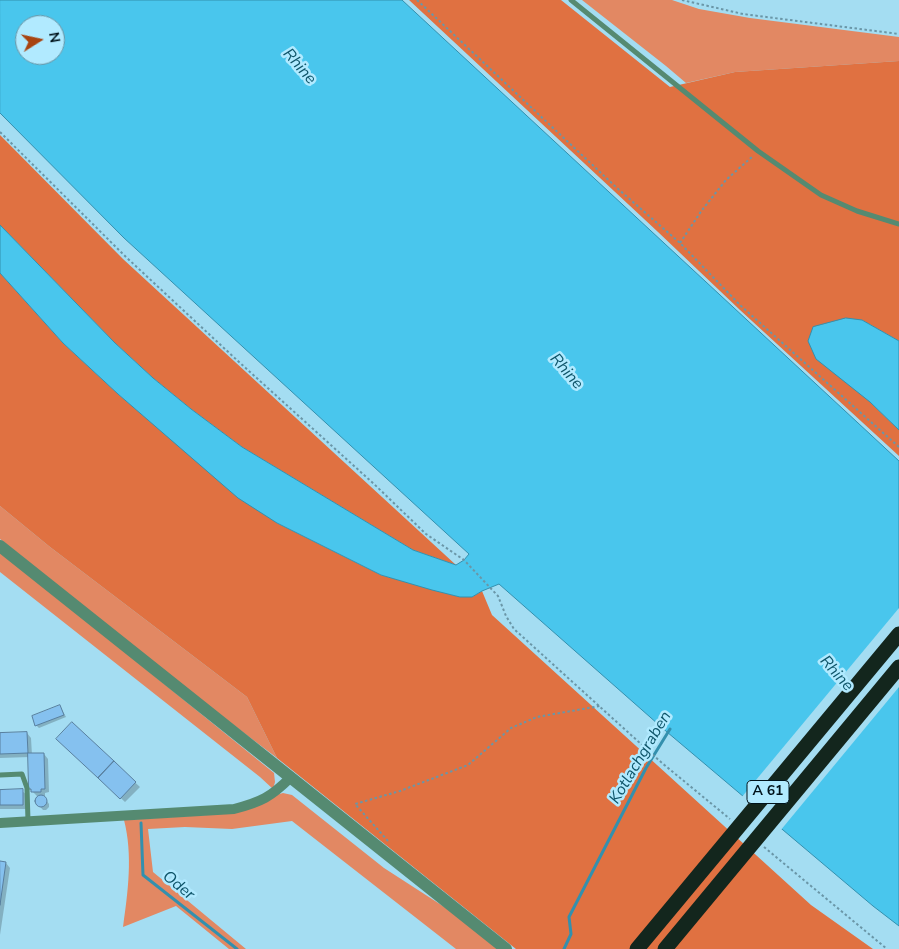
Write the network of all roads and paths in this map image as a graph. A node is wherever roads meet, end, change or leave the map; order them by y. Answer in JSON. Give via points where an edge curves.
{"nodes":[{"id":1,"x":418,"y":0,"type":"edge"},
{"id":2,"x":571,"y":0,"type":"edge"},
{"id":3,"x":682,"y":0,"type":"edge"},
{"id":4,"x":899,"y":34,"type":"edge"},
{"id":5,"x":0,"y":132,"type":"edge"},
{"id":6,"x":758,"y":151,"type":"junction"},
{"id":7,"x":899,"y":224,"type":"edge"},
{"id":8,"x":680,"y":244,"type":"junction"},
{"id":9,"x":899,"y":447,"type":"edge"},
{"id":10,"x":0,"y":546,"type":"edge"},
{"id":11,"x":899,"y":634,"type":"edge"},
{"id":12,"x":899,"y":667,"type":"edge"},
{"id":13,"x":600,"y":706,"type":"junction"},
{"id":14,"x":0,"y":775,"type":"edge"},
{"id":15,"x":290,"y":777,"type":"junction"},
{"id":16,"x":355,"y":804,"type":"dead end"},
{"id":17,"x":28,"y":821,"type":"junction"},
{"id":18,"x":0,"y":822,"type":"edge"},
{"id":19,"x":736,"y":824,"type":"dead end"},
{"id":20,"x":759,"y":843,"type":"dead end"},
{"id":21,"x":506,"y":949,"type":"edge"},
{"id":22,"x":637,"y":949,"type":"edge"},
{"id":23,"x":665,"y":949,"type":"edge"},
{"id":24,"x":888,"y":949,"type":"edge"}],
"edges":[{"from":1,"to":8,"type":"path"},
{"from":2,"to":6,"type":"lane"},
{"from":3,"to":4,"type":"path","via":[[743,14]]},
{"from":5,"to":13,"type":"path","via":[[126,257],[239,362],[426,534],[464,560],[498,596],[514,629]]},
{"from":6,"to":7,"type":"lane","via":[[821,195]]},
{"from":6,"to":8,"type":"path","via":[[726,180]]},
{"from":8,"to":9,"type":"path","via":[[741,306]]},
{"from":10,"to":15,"type":"street"},
{"from":11,"to":22,"type":"highway","number":"A 61","bridge":true},
{"from":12,"to":23,"type":"highway","number":"A 61","bridge":true},
{"from":13,"to":16,"type":"path","via":[[537,717],[511,728],[468,765]]},
{"from":13,"to":19,"type":"path"},
{"from":14,"to":17,"type":"lane","via":[[22,774]]},
{"from":15,"to":17,"type":"street","via":[[262,801],[234,809]]},
{"from":15,"to":21,"type":"street"},
{"from":17,"to":18,"type":"street"},
{"from":20,"to":24,"type":"path"}]}
